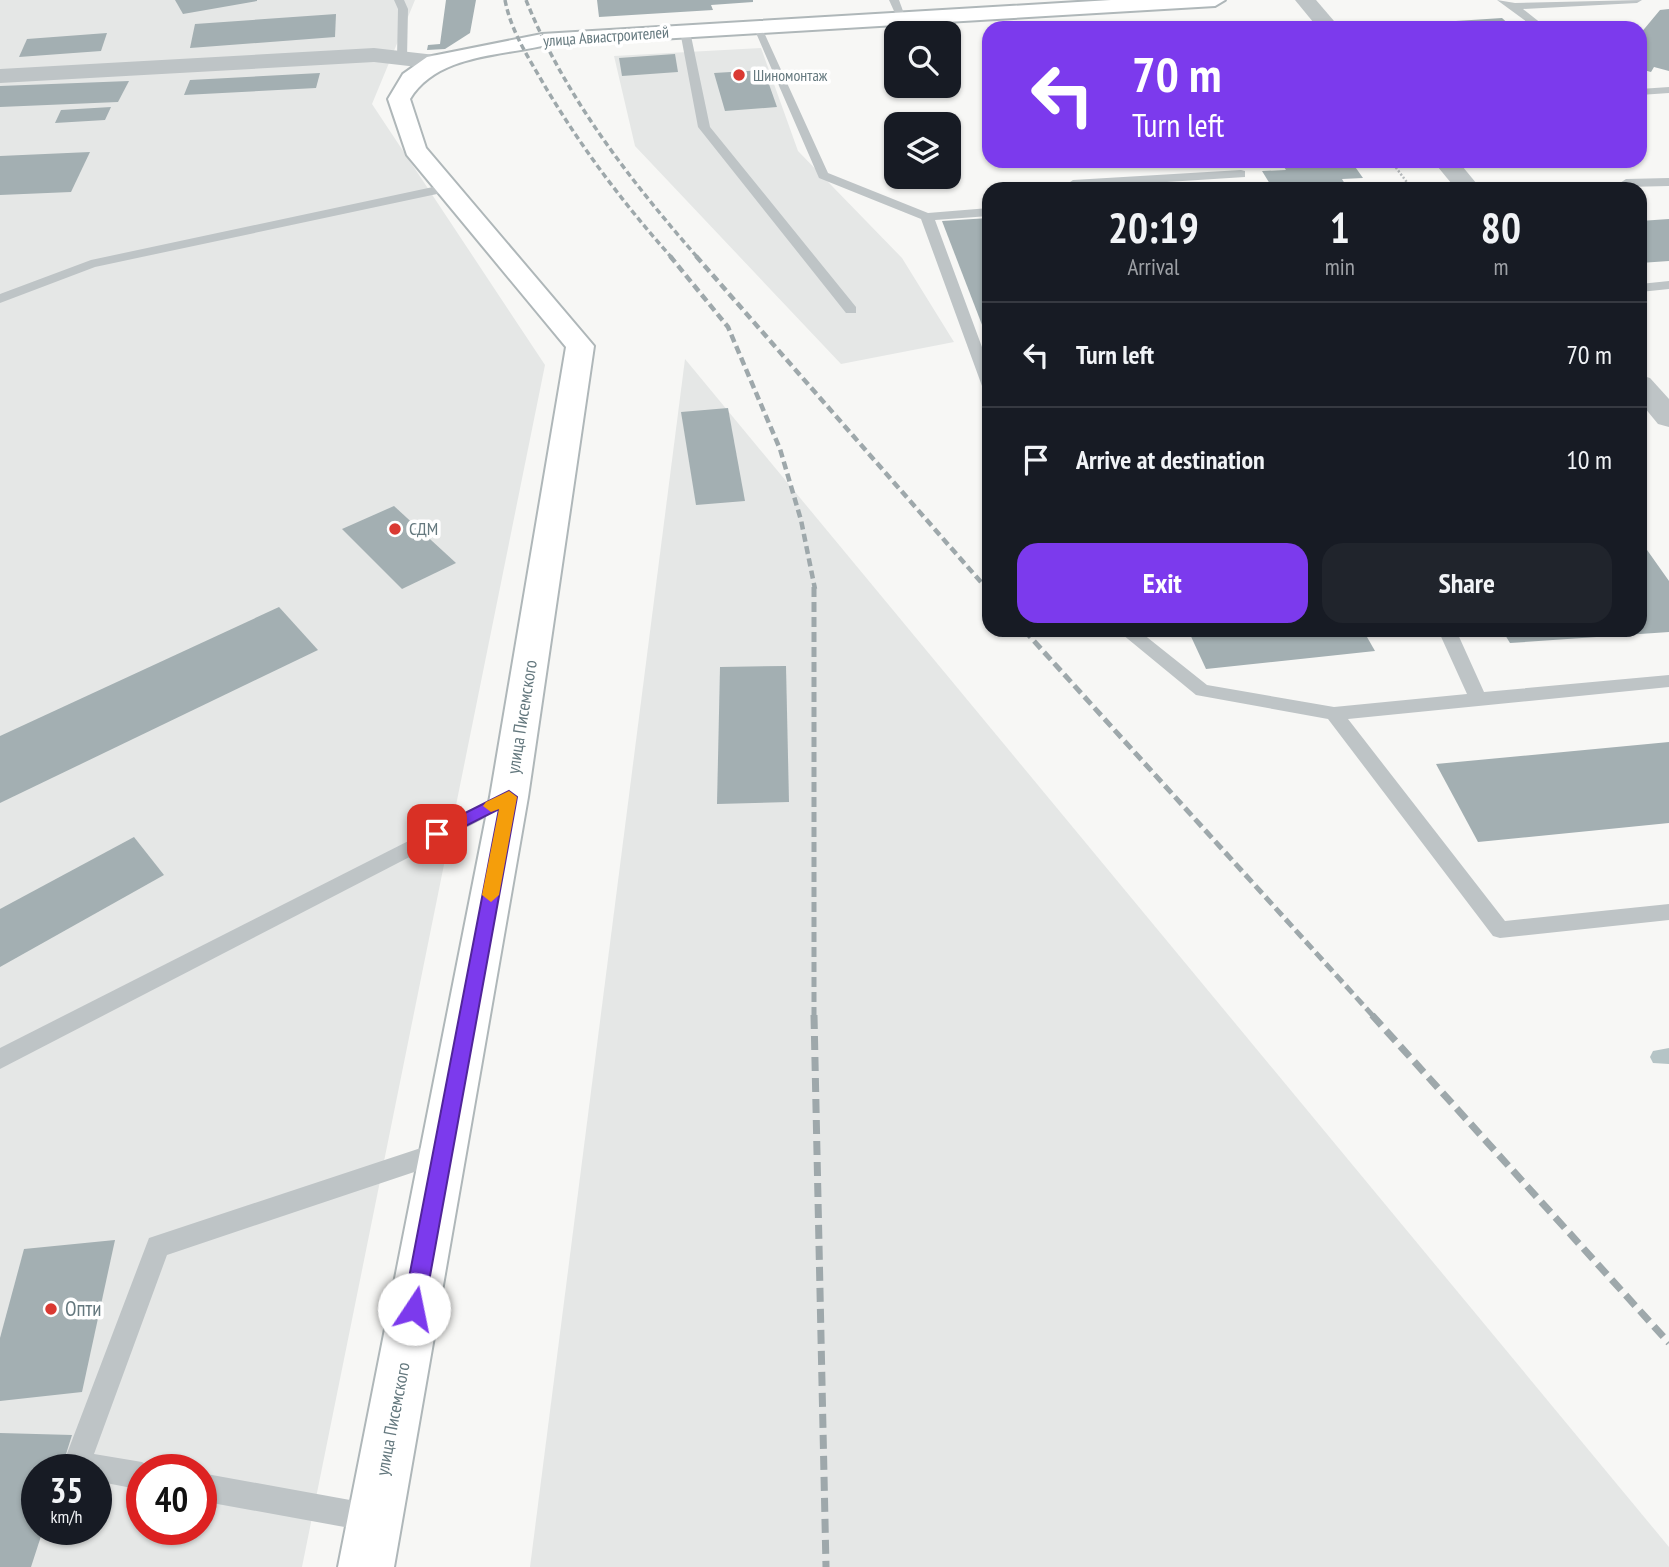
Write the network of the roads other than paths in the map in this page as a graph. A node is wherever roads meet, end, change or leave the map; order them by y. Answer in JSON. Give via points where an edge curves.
{"nodes":[{"id":1,"x":399,"y":0,"type":"edge"},
{"id":2,"x":894,"y":0,"type":"edge"},
{"id":3,"x":1215,"y":0,"type":"edge"},
{"id":4,"x":1305,"y":0,"type":"edge"},
{"id":5,"x":1637,"y":0,"type":"edge"},
{"id":6,"x":1508,"y":3,"type":"edge"},
{"id":7,"x":903,"y":20,"type":"junction"},
{"id":8,"x":1323,"y":21,"type":"edge"},
{"id":9,"x":1532,"y":21,"type":"edge"},
{"id":10,"x":757,"y":28,"type":"junction"},
{"id":11,"x":685,"y":31,"type":"junction"},
{"id":12,"x":418,"y":60,"type":"junction"},
{"id":13,"x":0,"y":76,"type":"edge"},
{"id":14,"x":1669,"y":90,"type":"edge"},
{"id":15,"x":1647,"y":92,"type":"edge"},
{"id":16,"x":1238,"y":168,"type":"edge"},
{"id":17,"x":1451,"y":168,"type":"edge"},
{"id":18,"x":1241,"y":174,"type":"junction"},
{"id":19,"x":1107,"y":182,"type":"edge"},
{"id":20,"x":1244,"y":182,"type":"edge"},
{"id":21,"x":1463,"y":182,"type":"edge"},
{"id":22,"x":1669,"y":182,"type":"edge"},
{"id":23,"x":1647,"y":183,"type":"edge"},
{"id":24,"x":447,"y":188,"type":"junction"},
{"id":25,"x":982,"y":213,"type":"edge"},
{"id":26,"x":927,"y":217,"type":"junction"},
{"id":27,"x":1669,"y":285,"type":"edge"},
{"id":28,"x":1647,"y":287,"type":"edge"},
{"id":29,"x":0,"y":299,"type":"edge"},
{"id":30,"x":851,"y":310,"type":"dead end"},
{"id":31,"x":982,"y":367,"type":"edge"},
{"id":32,"x":1647,"y":392,"type":"edge"},
{"id":33,"x":1669,"y":418,"type":"edge"},
{"id":34,"x":1135,"y":637,"type":"edge"},
{"id":35,"x":1450,"y":637,"type":"edge"},
{"id":36,"x":1669,"y":681,"type":"edge"},
{"id":37,"x":1478,"y":699,"type":"junction"},
{"id":38,"x":1334,"y":714,"type":"junction"},
{"id":39,"x":509,"y":797,"type":"junction"},
{"id":40,"x":1669,"y":912,"type":"edge"},
{"id":41,"x":0,"y":1059,"type":"edge"},
{"id":42,"x":443,"y":1151,"type":"junction"},
{"id":43,"x":126,"y":1473,"type":"edge"},
{"id":44,"x":217,"y":1490,"type":"edge"},
{"id":45,"x":374,"y":1519,"type":"junction"},
{"id":46,"x":366,"y":1567,"type":"edge"}],
"edges":[{"from":1,"to":12,"type":"lane"},
{"from":2,"to":7,"type":"lane"},
{"from":3,"to":7,"type":"street","name":"улица Авиастроителей"},
{"from":4,"to":8,"type":"street"},
{"from":5,"to":6,"type":"lane"},
{"from":6,"to":9,"type":"lane"},
{"from":7,"to":10,"type":"street","name":"улица Авиастроителей"},
{"from":10,"to":11,"type":"street","name":"улица Авиастроителей"},
{"from":10,"to":26,"type":"lane","via":[[823,175]]},
{"from":11,"to":12,"type":"street","name":"улица Авиастроителей","via":[[542,40]]},
{"from":11,"to":30,"type":"lane","via":[[704,127]]},
{"from":12,"to":13,"type":"street","name":"улица Авиастроителей","via":[[374,55]]},
{"from":12,"to":24,"type":"street","name":"улица Писемского","via":[[399,99],[415,150]]},
{"from":14,"to":15,"type":"lane"},
{"from":16,"to":18,"type":"lane"},
{"from":17,"to":21,"type":"street"},
{"from":18,"to":19,"type":"lane"},
{"from":18,"to":20,"type":"lane"},
{"from":22,"to":23,"type":"lane"},
{"from":24,"to":29,"type":"lane","via":[[92,264]]},
{"from":24,"to":39,"type":"street","name":"улица Писемского","via":[[580,346]]},
{"from":25,"to":26,"type":"lane"},
{"from":26,"to":31,"type":"lane"},
{"from":27,"to":28,"type":"lane"},
{"from":32,"to":33,"type":"street"},
{"from":34,"to":38,"type":"lane","via":[[1202,690]]},
{"from":35,"to":37,"type":"lane"},
{"from":36,"to":37,"type":"lane"},
{"from":37,"to":38,"type":"lane"},
{"from":38,"to":40,"type":"lane","via":[[1500,930]]},
{"from":39,"to":41,"type":"lane"},
{"from":39,"to":42,"type":"street","name":"улица Писемского"},
{"from":42,"to":43,"type":"lane","via":[[158,1246],[77,1464]]},
{"from":42,"to":45,"type":"street","name":"улица Писемского"},
{"from":44,"to":45,"type":"lane"},
{"from":45,"to":46,"type":"street","name":"улица Писемского"}]}
